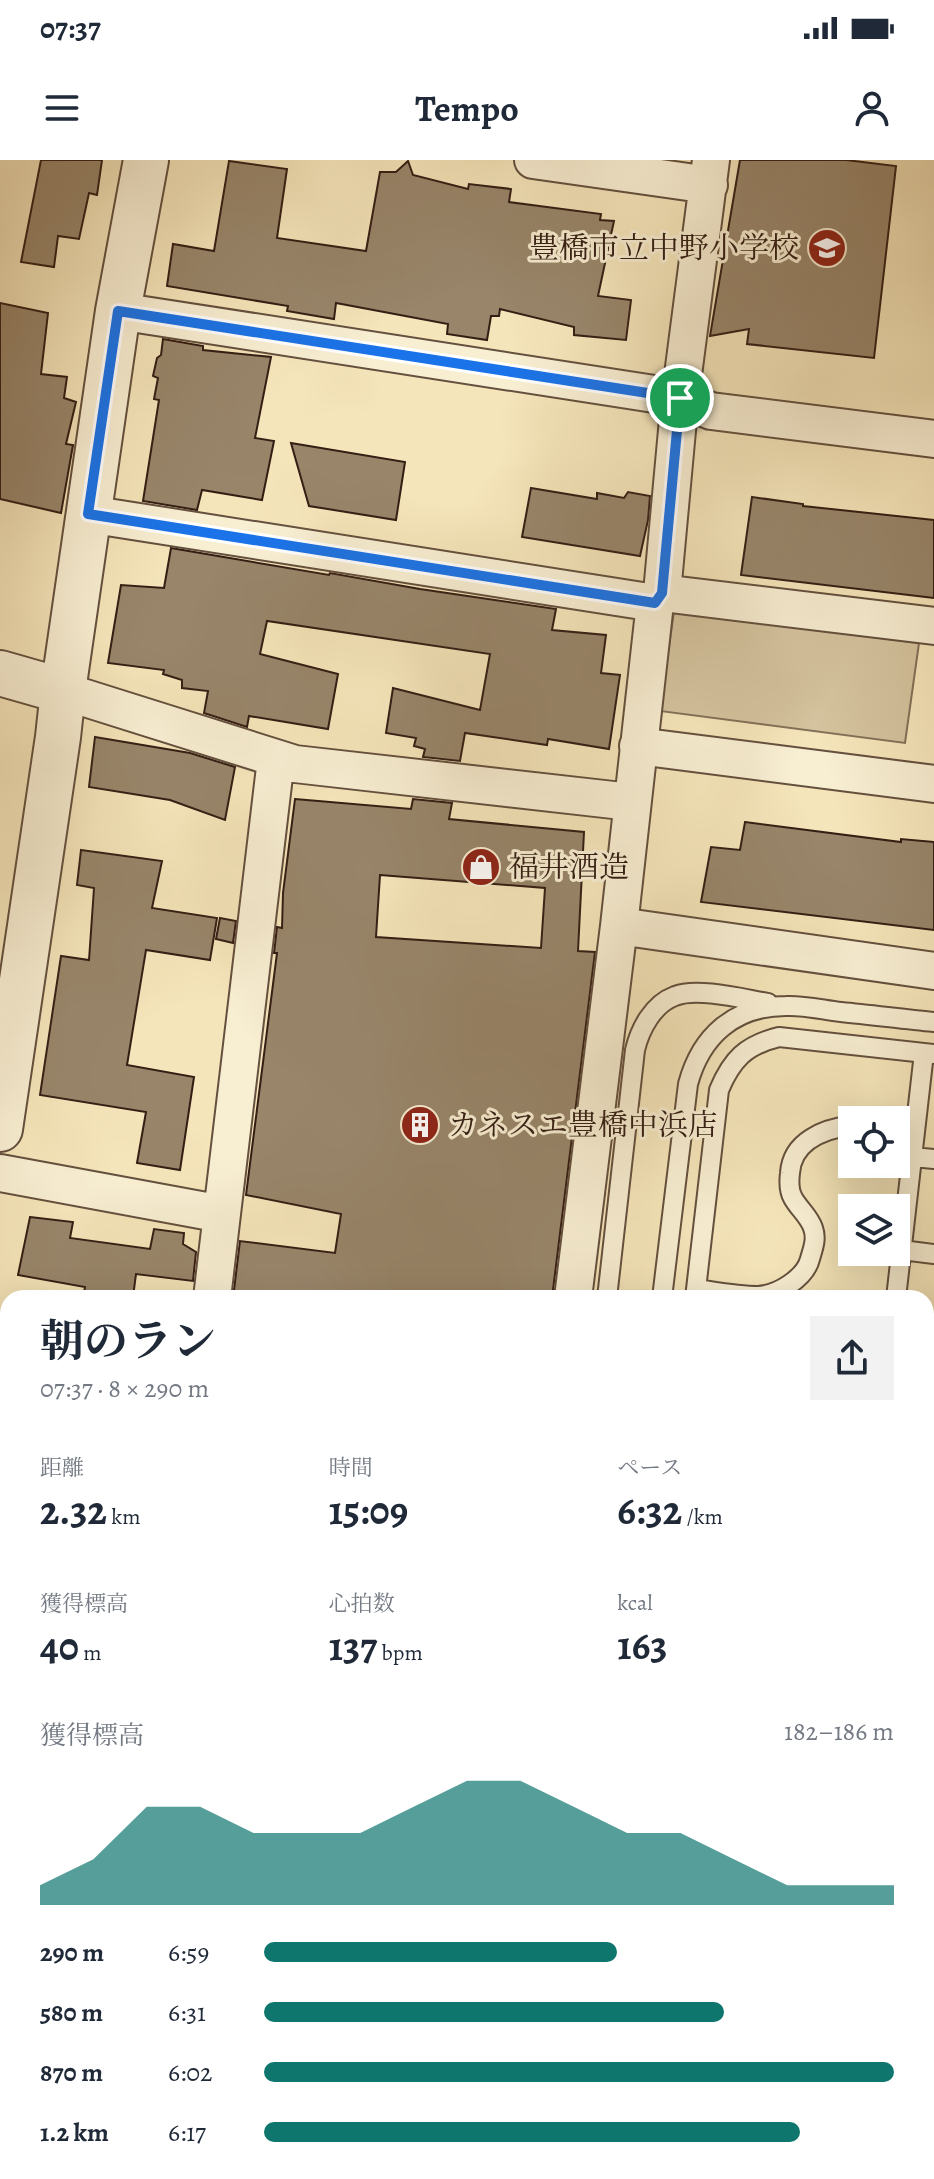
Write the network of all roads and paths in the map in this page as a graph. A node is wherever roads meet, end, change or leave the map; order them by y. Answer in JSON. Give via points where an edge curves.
{"nodes":[{"id":1,"x":146,"y":160,"type":"edge"},
{"id":2,"x":533,"y":160,"type":"edge"},
{"id":3,"x":710,"y":172,"type":"edge"},
{"id":4,"x":118,"y":311,"type":"junction"},
{"id":5,"x":680,"y":398,"type":"junction"},
{"id":6,"x":934,"y":439,"type":"edge"},
{"id":7,"x":88,"y":514,"type":"junction"},
{"id":8,"x":658,"y":598,"type":"junction"},
{"id":9,"x":934,"y":626,"type":"edge"},
{"id":10,"x":0,"y":673,"type":"edge"},
{"id":11,"x":63,"y":691,"type":"junction"},
{"id":12,"x":638,"y":746,"type":"junction"},
{"id":13,"x":276,"y":759,"type":"junction"},
{"id":14,"x":934,"y":784,"type":"edge"},
{"id":15,"x":631,"y":802,"type":"junction"},
{"id":16,"x":619,"y":926,"type":"junction"},
{"id":17,"x":934,"y":971,"type":"edge"},
{"id":18,"x":787,"y":1005,"type":"junction"},
{"id":19,"x":934,"y":1022,"type":"edge"},
{"id":20,"x":929,"y":1054,"type":"edge"},
{"id":21,"x":838,"y":1128,"type":"edge"},
{"id":22,"x":0,"y":1129,"type":"edge"},
{"id":23,"x":910,"y":1132,"type":"edge"},
{"id":24,"x":915,"y":1133,"type":"junction"},
{"id":25,"x":913,"y":1157,"type":"junction"},
{"id":26,"x":934,"y":1159,"type":"edge"},
{"id":27,"x":0,"y":1173,"type":"edge"},
{"id":28,"x":909,"y":1194,"type":"edge"},
{"id":29,"x":222,"y":1214,"type":"junction"},
{"id":30,"x":910,"y":1251,"type":"edge"},
{"id":31,"x":934,"y":1254,"type":"edge"},
{"id":32,"x":900,"y":1266,"type":"edge"},
{"id":33,"x":213,"y":1290,"type":"edge"},
{"id":34,"x":574,"y":1290,"type":"edge"},
{"id":35,"x":608,"y":1290,"type":"edge"},
{"id":36,"x":663,"y":1290,"type":"edge"},
{"id":37,"x":696,"y":1290,"type":"edge"},
{"id":38,"x":777,"y":1290,"type":"edge"},
{"id":39,"x":897,"y":1290,"type":"edge"}],
"edges":[{"from":1,"to":4,"type":"street"},
{"from":2,"to":3,"type":"street"},
{"from":3,"to":5,"type":"street"},
{"from":4,"to":5,"type":"street"},
{"from":4,"to":7,"type":"street"},
{"from":5,"to":6,"type":"street","via":[[711,411]]},
{"from":5,"to":8,"type":"street"},
{"from":7,"to":8,"type":"street"},
{"from":7,"to":11,"type":"street"},
{"from":8,"to":9,"type":"street"},
{"from":8,"to":12,"type":"street"},
{"from":10,"to":11,"type":"street"},
{"from":11,"to":13,"type":"street"},
{"from":11,"to":22,"type":"street"},
{"from":12,"to":14,"type":"street"},
{"from":12,"to":15,"type":"street"},
{"from":13,"to":15,"type":"street"},
{"from":13,"to":29,"type":"street"},
{"from":15,"to":16,"type":"street"},
{"from":16,"to":17,"type":"street"},
{"from":16,"to":34,"type":"street"},
{"from":18,"to":19,"type":"lane"},
{"from":18,"to":35,"type":"lane","via":[[689,993],[674,996],[648,1019],[635,1050]]},
{"from":18,"to":36,"type":"lane","via":[[753,1010],[727,1023],[694,1065]]},
{"from":20,"to":24,"type":"lane"},
{"from":20,"to":37,"type":"lane","via":[[779,1037],[763,1041],[731,1064],[719,1090]]},
{"from":21,"to":38,"type":"lane","via":[[800,1146],[790,1169],[792,1197],[805,1211],[815,1242],[808,1267]]},
{"from":23,"to":24,"type":"lane"},
{"from":24,"to":25,"type":"lane"},
{"from":25,"to":26,"type":"lane"},
{"from":25,"to":28,"type":"lane"},
{"from":27,"to":29,"type":"street"},
{"from":29,"to":33,"type":"street"},
{"from":30,"to":31,"type":"lane"},
{"from":32,"to":39,"type":"lane"}]}
